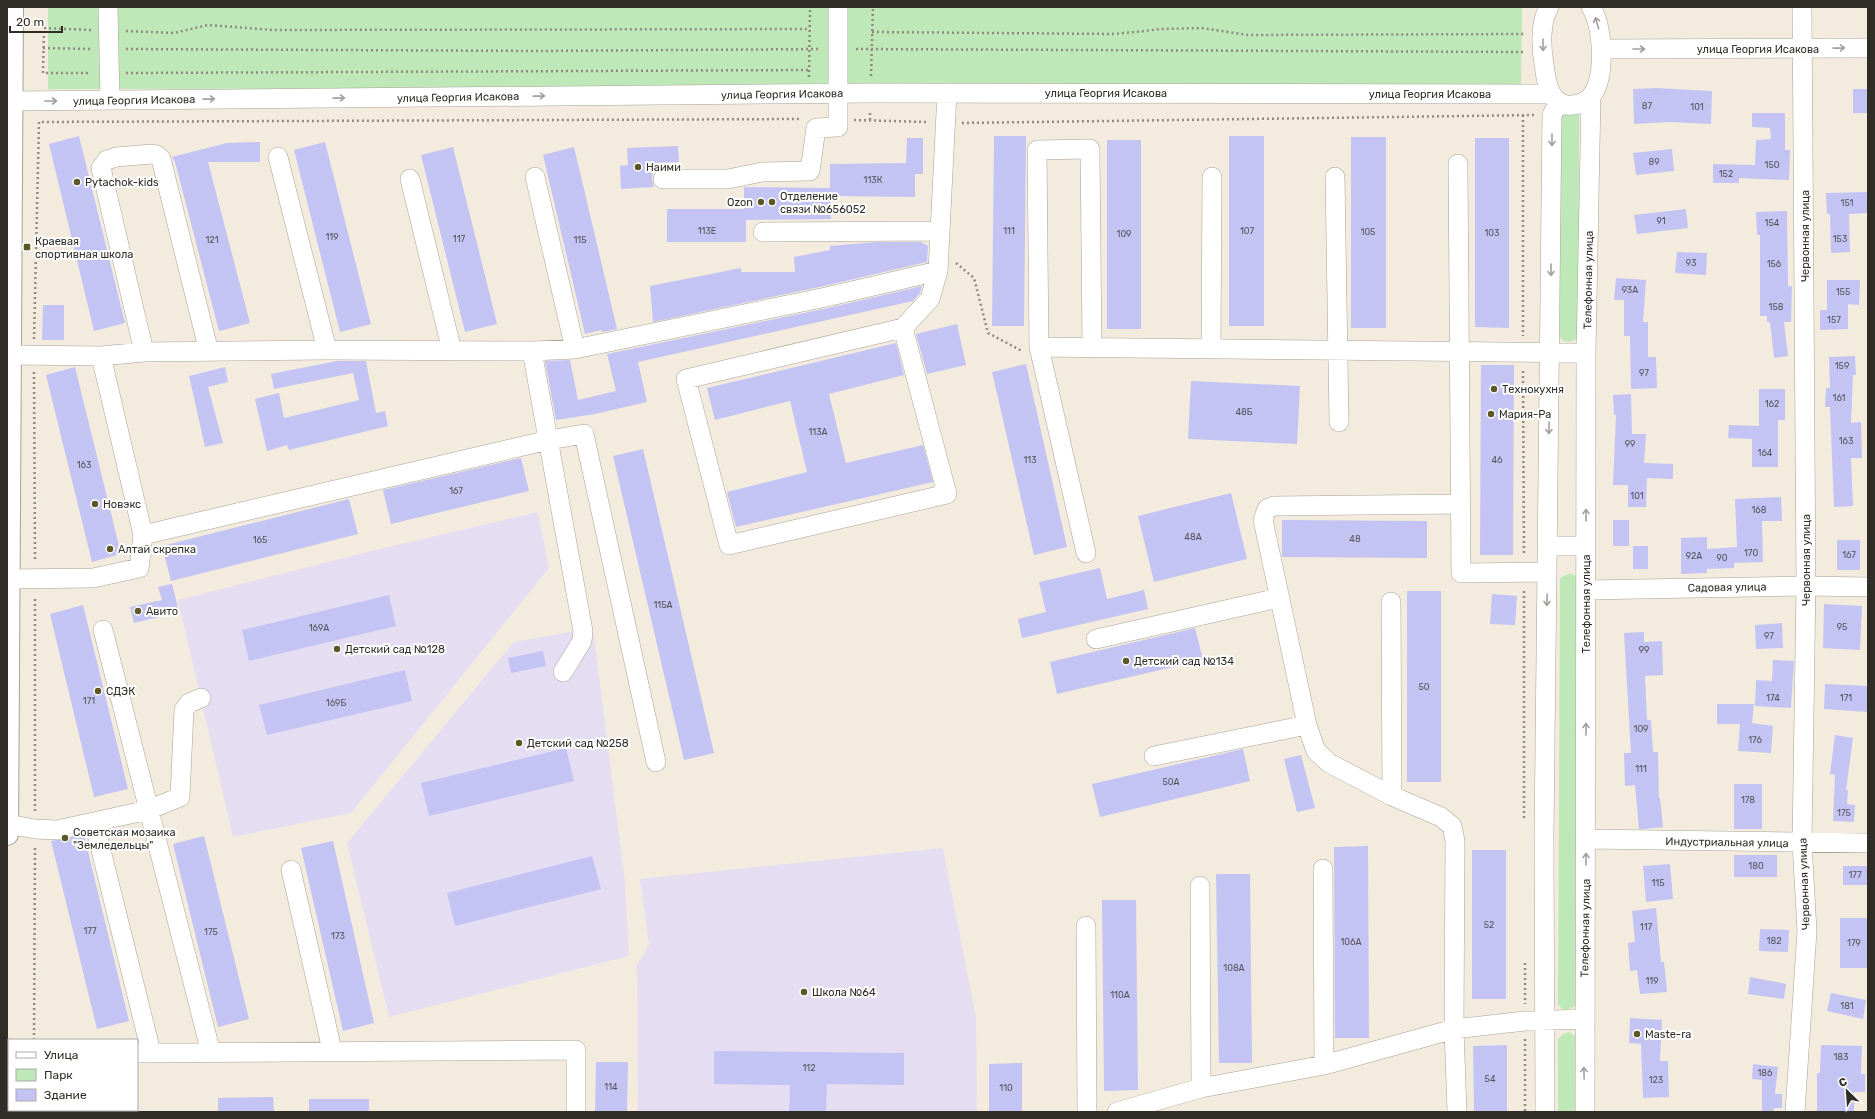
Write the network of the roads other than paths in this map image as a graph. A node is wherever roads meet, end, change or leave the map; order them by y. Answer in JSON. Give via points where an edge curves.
{"nodes":[{"id":1,"x":12,"y":7,"type":"edge"},
{"id":2,"x":108,"y":7,"type":"edge"},
{"id":3,"x":838,"y":7,"type":"edge"},
{"id":4,"x":1549,"y":7,"type":"edge"},
{"id":5,"x":1591,"y":7,"type":"edge"},
{"id":6,"x":1802,"y":7,"type":"edge"},
{"id":7,"x":1868,"y":48,"type":"edge"},
{"id":8,"x":1600,"y":49,"type":"junction"},
{"id":9,"x":1804,"y":49,"type":"junction"},
{"id":10,"x":947,"y":92,"type":"junction"},
{"id":11,"x":838,"y":93,"type":"junction"},
{"id":12,"x":1591,"y":96,"type":"junction"},
{"id":13,"x":110,"y":100,"type":"junction"},
{"id":14,"x":12,"y":101,"type":"junction"},
{"id":15,"x":1554,"y":104,"type":"junction"},
{"id":16,"x":278,"y":157,"type":"dead end"},
{"id":17,"x":1458,"y":164,"type":"dead end"},
{"id":18,"x":535,"y":177,"type":"dead end"},
{"id":19,"x":1212,"y":177,"type":"dead end"},
{"id":20,"x":1335,"y":177,"type":"dead end"},
{"id":21,"x":410,"y":179,"type":"dead end"},
{"id":22,"x":663,"y":179,"type":"dead end"},
{"id":23,"x":763,"y":232,"type":"dead end"},
{"id":24,"x":939,"y":240,"type":"junction"},
{"id":25,"x":938,"y":271,"type":"junction"},
{"id":26,"x":903,"y":328,"type":"junction"},
{"id":27,"x":1092,"y":347,"type":"junction"},
{"id":28,"x":575,"y":349,"type":"junction"},
{"id":29,"x":1211,"y":349,"type":"junction"},
{"id":30,"x":327,"y":350,"type":"junction"},
{"id":31,"x":1338,"y":350,"type":"junction"},
{"id":32,"x":452,"y":351,"type":"junction"},
{"id":33,"x":532,"y":351,"type":"junction"},
{"id":34,"x":1460,"y":351,"type":"junction"},
{"id":35,"x":144,"y":352,"type":"junction"},
{"id":36,"x":209,"y":352,"type":"junction"},
{"id":37,"x":1550,"y":353,"type":"junction"},
{"id":38,"x":1586,"y":353,"type":"junction"},
{"id":39,"x":10,"y":354,"type":"junction"},
{"id":40,"x":1040,"y":354,"type":"junction"},
{"id":41,"x":101,"y":356,"type":"junction"},
{"id":42,"x":1339,"y":422,"type":"dead end"},
{"id":43,"x":549,"y":440,"type":"junction"},
{"id":44,"x":1461,"y":504,"type":"junction"},
{"id":45,"x":143,"y":535,"type":"junction"},
{"id":46,"x":1548,"y":546,"type":"junction"},
{"id":47,"x":1586,"y":546,"type":"junction"},
{"id":48,"x":1086,"y":553,"type":"dead end"},
{"id":49,"x":1547,"y":572,"type":"junction"},
{"id":50,"x":8,"y":579,"type":"junction"},
{"id":51,"x":1806,"y":586,"type":"junction"},
{"id":52,"x":1868,"y":587,"type":"edge"},
{"id":53,"x":1586,"y":590,"type":"junction"},
{"id":54,"x":1279,"y":598,"type":"junction"},
{"id":55,"x":1392,"y":602,"type":"dead end"},
{"id":56,"x":103,"y":630,"type":"dead end"},
{"id":57,"x":1096,"y":639,"type":"dead end"},
{"id":58,"x":563,"y":672,"type":"dead end"},
{"id":59,"x":201,"y":698,"type":"dead end"},
{"id":60,"x":1307,"y":725,"type":"junction"},
{"id":61,"x":1154,"y":756,"type":"dead end"},
{"id":62,"x":656,"y":762,"type":"dead end"},
{"id":63,"x":1392,"y":796,"type":"junction"},
{"id":64,"x":148,"y":810,"type":"junction"},
{"id":65,"x":94,"y":822,"type":"junction"},
{"id":66,"x":7,"y":824,"type":"edge"},
{"id":67,"x":7,"y":834,"type":"edge"},
{"id":68,"x":1586,"y":839,"type":"junction"},
{"id":69,"x":1868,"y":843,"type":"edge"},
{"id":70,"x":1802,"y":844,"type":"junction"},
{"id":71,"x":1323,"y":869,"type":"dead end"},
{"id":72,"x":291,"y":870,"type":"dead end"},
{"id":73,"x":1200,"y":886,"type":"dead end"},
{"id":74,"x":1086,"y":926,"type":"dead end"},
{"id":75,"x":1584,"y":1019,"type":"junction"},
{"id":76,"x":1546,"y":1020,"type":"junction"},
{"id":77,"x":1454,"y":1029,"type":"junction"},
{"id":78,"x":332,"y":1050,"type":"junction"},
{"id":79,"x":144,"y":1052,"type":"edge"},
{"id":80,"x":211,"y":1053,"type":"junction"},
{"id":81,"x":1324,"y":1065,"type":"junction"},
{"id":82,"x":1201,"y":1088,"type":"junction"},
{"id":83,"x":576,"y":1112,"type":"edge"},
{"id":84,"x":1087,"y":1112,"type":"edge"},
{"id":85,"x":1117,"y":1112,"type":"edge"},
{"id":86,"x":1457,"y":1112,"type":"edge"},
{"id":87,"x":1545,"y":1112,"type":"edge"},
{"id":88,"x":1585,"y":1112,"type":"edge"},
{"id":89,"x":1796,"y":1112,"type":"edge"}],
"edges":[{"from":1,"to":14,"type":"main road"},
{"from":2,"to":13,"type":"street"},
{"from":3,"to":11,"type":"street"},
{"from":4,"to":15,"type":"street","one_way":true,"via":[[1544,24],[1543,44],[1546,78]]},
{"from":8,"to":5,"type":"street","one_way":true,"via":[[1598,24]]},
{"from":6,"to":9,"type":"street","name":"Червонная улица"},
{"from":9,"to":7,"type":"street","name":"улица Георгия Исакова","one_way":true},
{"from":8,"to":9,"type":"street","name":"улица Георгия Исакова","one_way":true},
{"from":8,"to":12,"type":"street","via":[[1598,83]]},
{"from":9,"to":51,"type":"street","name":"Червонная улица"},
{"from":10,"to":11,"type":"street","name":"улица Георгия Исакова"},
{"from":10,"to":15,"type":"street","name":"улица Георгия Исакова"},
{"from":10,"to":24,"type":"street"},
{"from":13,"to":11,"type":"street","name":"улица Георгия Исакова","one_way":true},
{"from":11,"to":22,"type":"street","via":[[838,127],[816,128],[810,171],[762,172],[728,179]]},
{"from":12,"to":15,"type":"street","name":"улица Георгия Исакова","via":[[1575,105]]},
{"from":12,"to":38,"type":"street","name":"Телефонная улица"},
{"from":14,"to":13,"type":"street","name":"улица Георгия Исакова","one_way":true},
{"from":14,"to":39,"type":"main road"},
{"from":15,"to":37,"type":"street","one_way":true},
{"from":16,"to":30,"type":"street"},
{"from":17,"to":34,"type":"street"},
{"from":18,"to":28,"type":"street"},
{"from":19,"to":29,"type":"street"},
{"from":20,"to":31,"type":"street"},
{"from":21,"to":32,"type":"street"},
{"from":23,"to":24,"type":"street"},
{"from":24,"to":25,"type":"street"},
{"from":25,"to":26,"type":"street","via":[[930,298]]},
{"from":25,"to":28,"type":"street"},
{"from":26,"to":26,"type":"street","via":[[947,494],[729,545],[686,379]]},
{"from":27,"to":29,"type":"street"},
{"from":27,"to":40,"type":"street"},
{"from":27,"to":40,"type":"street","via":[[1090,149],[1037,150]]},
{"from":28,"to":33,"type":"street"},
{"from":29,"to":31,"type":"street"},
{"from":30,"to":32,"type":"street"},
{"from":30,"to":36,"type":"street"},
{"from":31,"to":34,"type":"street"},
{"from":31,"to":42,"type":"street"},
{"from":32,"to":33,"type":"street"},
{"from":33,"to":43,"type":"street"},
{"from":34,"to":37,"type":"street"},
{"from":34,"to":44,"type":"street"},
{"from":35,"to":36,"type":"street"},
{"from":35,"to":36,"type":"street","via":[[101,168],[107,160],[116,157],[152,154],[158,155],[161,159]]},
{"from":35,"to":41,"type":"street"},
{"from":37,"to":38,"type":"street"},
{"from":37,"to":46,"type":"street","one_way":true},
{"from":47,"to":38,"type":"street","name":"Телефонная улица","one_way":true},
{"from":39,"to":41,"type":"street"},
{"from":39,"to":50,"type":"main road"},
{"from":40,"to":48,"type":"street"},
{"from":41,"to":45,"type":"street"},
{"from":43,"to":45,"type":"street"},
{"from":43,"to":58,"type":"street","via":[[583,630],[582,641]]},
{"from":43,"to":62,"type":"street","via":[[584,434]]},
{"from":44,"to":49,"type":"street","via":[[1461,573]]},
{"from":44,"to":54,"type":"street","via":[[1274,506],[1267,509],[1263,520]]},
{"from":45,"to":50,"type":"street","via":[[139,568],[93,578]]},
{"from":46,"to":47,"type":"street"},
{"from":46,"to":49,"type":"street"},
{"from":47,"to":53,"type":"street","name":"Телефонная улица"},
{"from":49,"to":76,"type":"street","one_way":true,"via":[[1544,836]]},
{"from":50,"to":66,"type":"main road"},
{"from":51,"to":52,"type":"street","name":"Садовая улица"},
{"from":51,"to":53,"type":"street","name":"Садовая улица"},
{"from":51,"to":70,"type":"street","name":"Червонная улица"},
{"from":68,"to":53,"type":"street","name":"Телефонная улица","one_way":true},
{"from":54,"to":57,"type":"street"},
{"from":54,"to":60,"type":"street"},
{"from":55,"to":63,"type":"street"},
{"from":56,"to":64,"type":"street"},
{"from":59,"to":64,"type":"street","via":[[189,703],[184,710],[180,797]]},
{"from":60,"to":61,"type":"street"},
{"from":60,"to":63,"type":"street","via":[[1316,751],[1329,763]]},
{"from":63,"to":77,"type":"street","via":[[1441,817],[1452,826],[1455,841]]},
{"from":64,"to":65,"type":"street"},
{"from":64,"to":80,"type":"street"},
{"from":65,"to":66,"type":"street","via":[[57,830]]},
{"from":65,"to":79,"type":"street"},
{"from":66,"to":67,"type":"main road"},
{"from":68,"to":70,"type":"street","name":"Индустриальная улица"},
{"from":75,"to":68,"type":"street","name":"Телефонная улица","one_way":true},
{"from":69,"to":70,"type":"street","name":"Индустриальная улица"},
{"from":70,"to":89,"type":"street","name":"Червонная улица","via":[[1807,931]]},
{"from":71,"to":81,"type":"street"},
{"from":72,"to":78,"type":"street"},
{"from":73,"to":82,"type":"street"},
{"from":74,"to":84,"type":"street"},
{"from":75,"to":76,"type":"street"},
{"from":88,"to":75,"type":"street","name":"Телефонная улица","one_way":true},
{"from":76,"to":77,"type":"street"},
{"from":76,"to":87,"type":"street"},
{"from":77,"to":81,"type":"street"},
{"from":77,"to":86,"type":"street"},
{"from":78,"to":80,"type":"street"},
{"from":78,"to":83,"type":"street","via":[[576,1050]]},
{"from":79,"to":80,"type":"street"},
{"from":81,"to":82,"type":"street"},
{"from":82,"to":85,"type":"street"}]}
